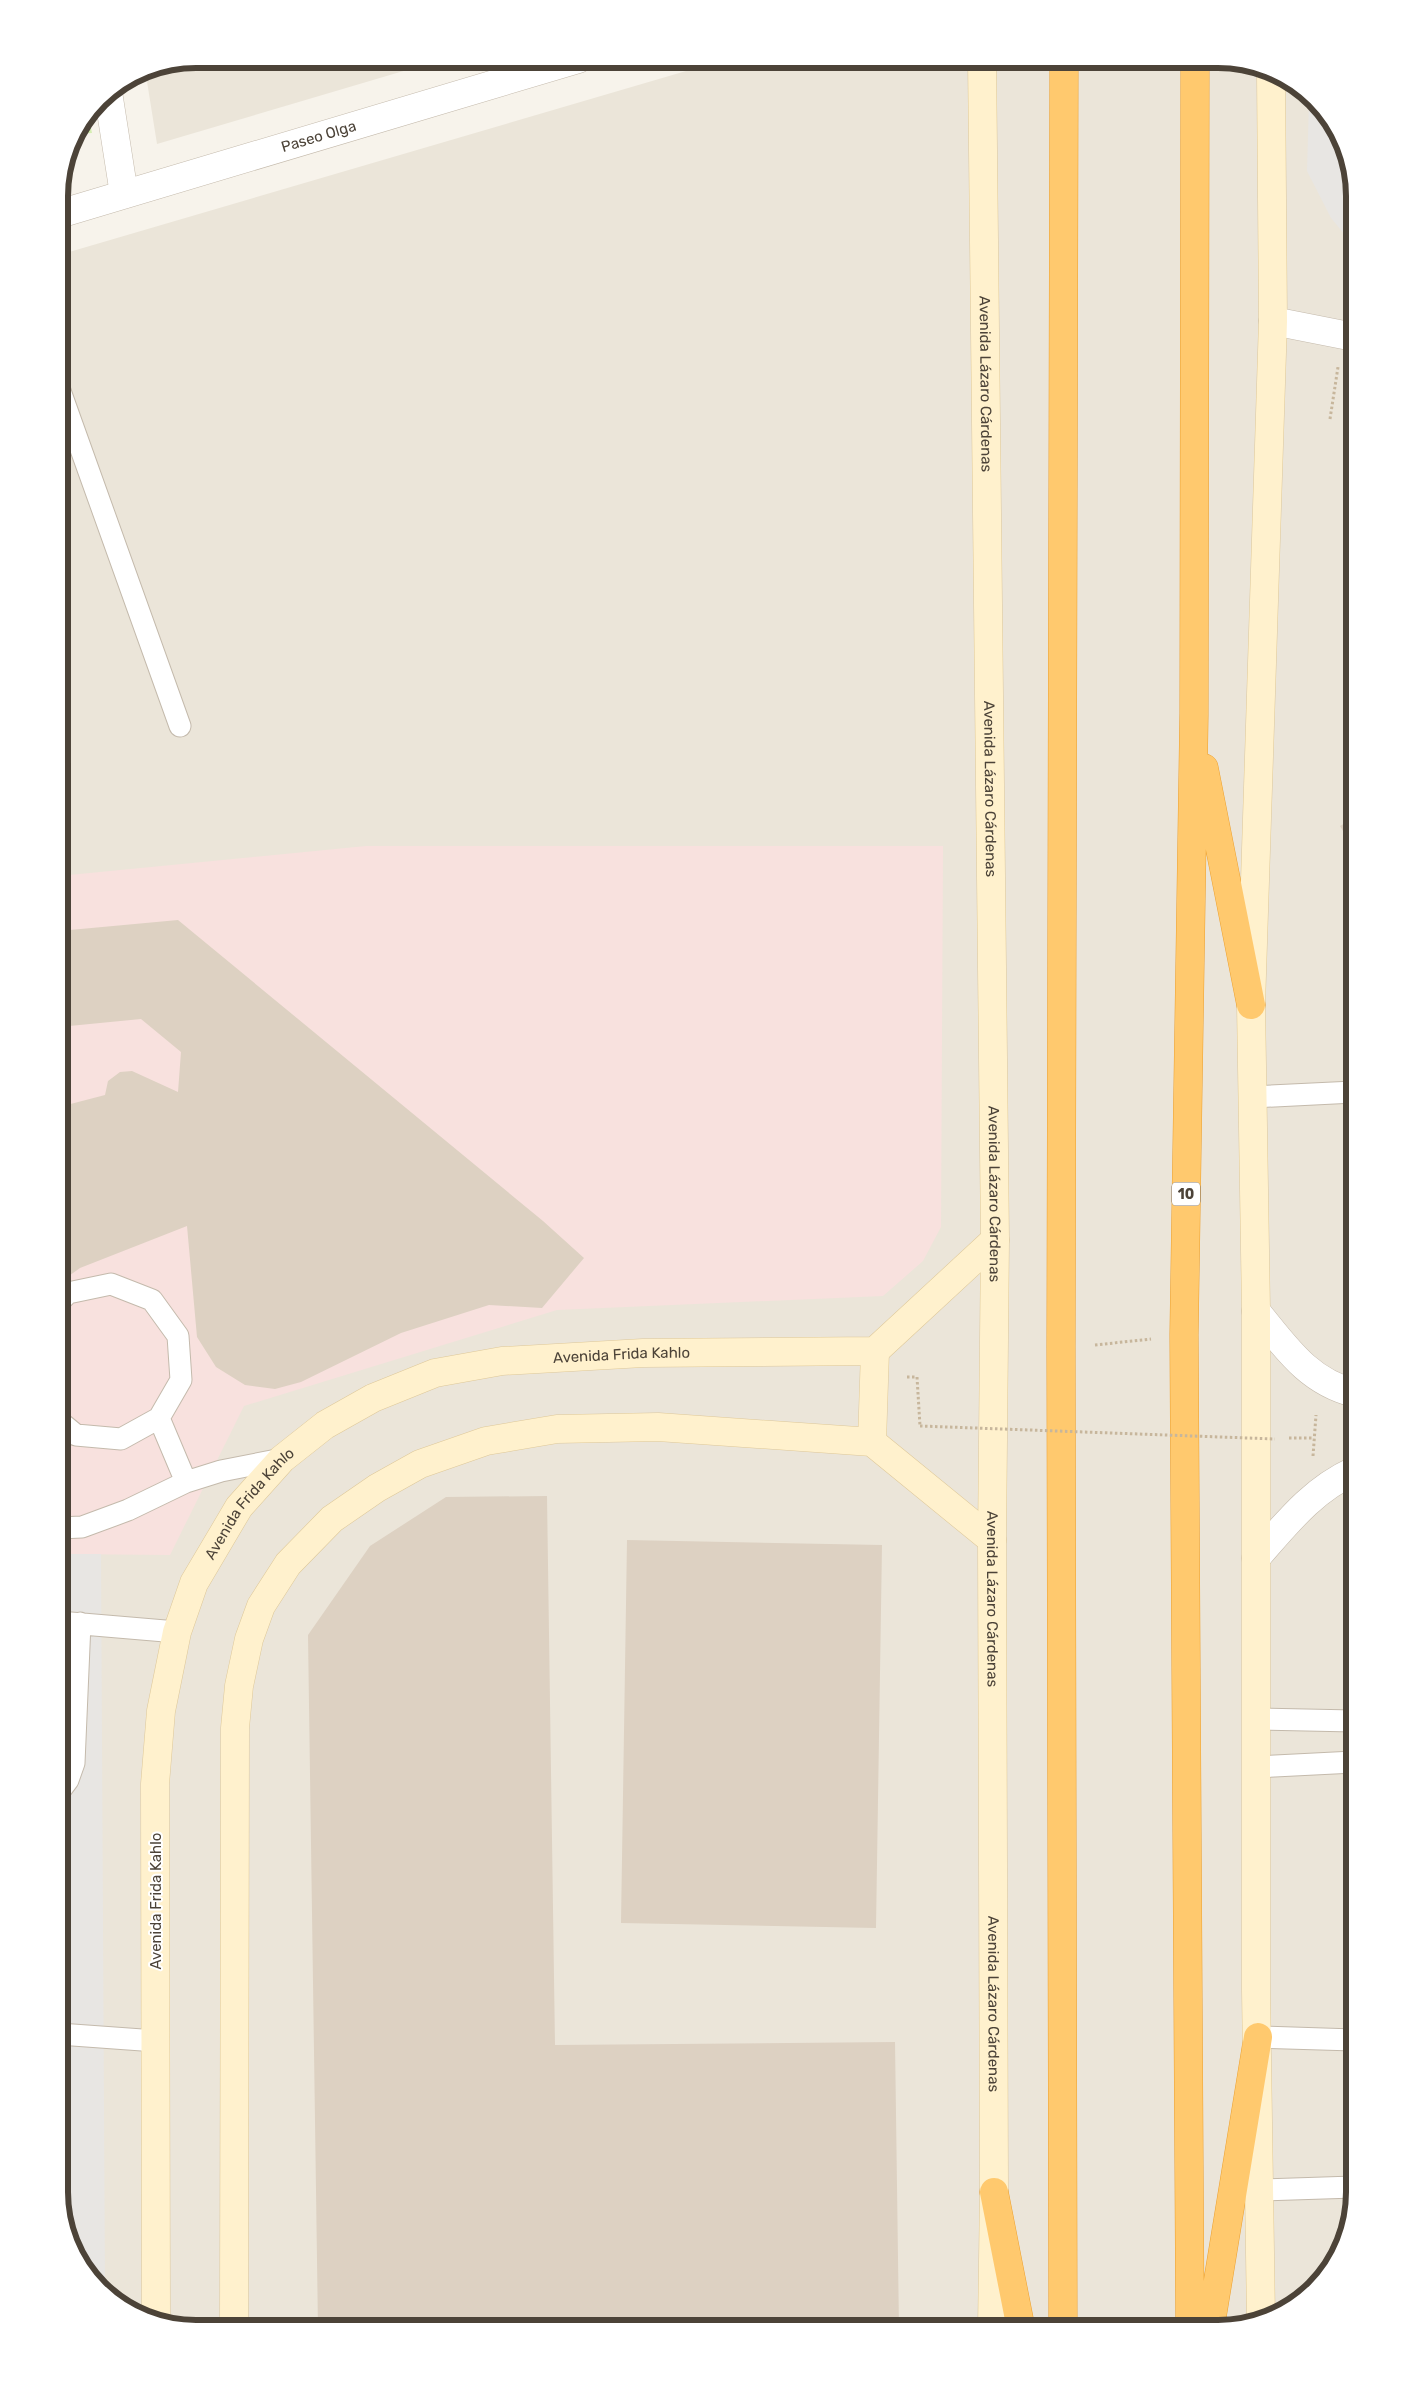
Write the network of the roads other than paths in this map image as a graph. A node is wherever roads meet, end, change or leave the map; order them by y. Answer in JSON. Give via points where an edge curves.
{"nodes":[{"id":1,"x":548,"y":68,"type":"edge"},
{"id":2,"x":982,"y":68,"type":"edge"},
{"id":3,"x":1064,"y":68,"type":"edge"},
{"id":4,"x":1195,"y":68,"type":"edge"},
{"id":5,"x":1271,"y":80,"type":"edge"},
{"id":6,"x":109,"y":101,"type":"edge"},
{"id":7,"x":124,"y":194,"type":"junction"},
{"id":8,"x":68,"y":211,"type":"edge"},
{"id":9,"x":1273,"y":321,"type":"junction"},
{"id":10,"x":1346,"y":335,"type":"edge"},
{"id":11,"x":68,"y":413,"type":"edge"},
{"id":12,"x":1194,"y":714,"type":"junction"},
{"id":13,"x":180,"y":726,"type":"dead end"},
{"id":14,"x":1251,"y":1004,"type":"junction"},
{"id":15,"x":1346,"y":1092,"type":"edge"},
{"id":16,"x":1252,"y":1097,"type":"junction"},
{"id":17,"x":995,"y":1240,"type":"junction"},
{"id":18,"x":67,"y":1294,"type":"edge"},
{"id":19,"x":1256,"y":1311,"type":"junction"},
{"id":20,"x":875,"y":1351,"type":"junction"},
{"id":21,"x":1346,"y":1390,"type":"edge"},
{"id":22,"x":159,"y":1418,"type":"junction"},
{"id":23,"x":67,"y":1428,"type":"edge"},
{"id":24,"x":872,"y":1442,"type":"junction"},
{"id":25,"x":282,"y":1459,"type":"junction"},
{"id":26,"x":1346,"y":1475,"type":"edge"},
{"id":27,"x":186,"y":1482,"type":"junction"},
{"id":28,"x":67,"y":1528,"type":"edge"},
{"id":29,"x":992,"y":1540,"type":"junction"},
{"id":30,"x":1256,"y":1558,"type":"junction"},
{"id":31,"x":67,"y":1622,"type":"edge"},
{"id":32,"x":80,"y":1623,"type":"junction"},
{"id":33,"x":177,"y":1632,"type":"junction"},
{"id":34,"x":67,"y":1710,"type":"edge"},
{"id":35,"x":67,"y":1714,"type":"edge"},
{"id":36,"x":1256,"y":1719,"type":"junction"},
{"id":37,"x":1346,"y":1721,"type":"edge"},
{"id":38,"x":1346,"y":1762,"type":"edge"},
{"id":39,"x":1256,"y":1766,"type":"junction"},
{"id":40,"x":67,"y":1781,"type":"edge"},
{"id":41,"x":67,"y":2035,"type":"edge"},
{"id":42,"x":1258,"y":2037,"type":"junction"},
{"id":43,"x":1346,"y":2040,"type":"edge"},
{"id":44,"x":156,"y":2041,"type":"junction"},
{"id":45,"x":1346,"y":2187,"type":"edge"},
{"id":46,"x":1259,"y":2190,"type":"junction"},
{"id":47,"x":994,"y":2192,"type":"junction"},
{"id":48,"x":1261,"y":2313,"type":"edge"},
{"id":49,"x":156,"y":2314,"type":"edge"},
{"id":50,"x":234,"y":2320,"type":"edge"},
{"id":51,"x":992,"y":2320,"type":"edge"},
{"id":52,"x":1019,"y":2320,"type":"edge"},
{"id":53,"x":1063,"y":2320,"type":"edge"},
{"id":54,"x":1190,"y":2320,"type":"edge"},
{"id":55,"x":1211,"y":2320,"type":"edge"}],
"edges":[{"from":1,"to":7,"type":"street","name":"Paseo Olga"},
{"from":2,"to":17,"type":"street","name":"Avenida Lázaro Cárdenas"},
{"from":3,"to":53,"type":"highway"},
{"from":4,"to":12,"type":"highway","number":"10"},
{"from":5,"to":9,"type":"street"},
{"from":6,"to":7,"type":"street"},
{"from":7,"to":8,"type":"street","name":"Paseo Olga"},
{"from":9,"to":10,"type":"street"},
{"from":9,"to":14,"type":"street"},
{"from":11,"to":13,"type":"lane"},
{"from":12,"to":14,"type":"highway"},
{"from":12,"to":54,"type":"highway","number":"10","via":[[1184,1335]]},
{"from":14,"to":16,"type":"street"},
{"from":15,"to":16,"type":"lane"},
{"from":16,"to":19,"type":"street"},
{"from":17,"to":20,"type":"street"},
{"from":17,"to":29,"type":"street","name":"Avenida Lázaro Cárdenas"},
{"from":18,"to":22,"type":"lane","via":[[111,1284],[152,1300],[178,1336],[180,1380]]},
{"from":19,"to":21,"type":"street","via":[[1290,1353],[1320,1380]]},
{"from":19,"to":30,"type":"street"},
{"from":20,"to":24,"type":"street"},
{"from":20,"to":25,"type":"street","name":"Avenida Frida Kahlo","via":[[643,1353],[502,1360],[435,1373],[373,1398],[325,1425]]},
{"from":22,"to":23,"type":"lane","via":[[120,1439],[76,1435]]},
{"from":22,"to":27,"type":"lane"},
{"from":24,"to":29,"type":"street"},
{"from":24,"to":50,"type":"street","via":[[658,1426],[557,1430],[486,1441],[420,1464],[377,1488],[332,1519],[288,1564],[261,1606],[249,1640],[239,1686],[235,1728]]},
{"from":25,"to":27,"type":"lane","via":[[221,1471]]},
{"from":25,"to":33,"type":"street","name":"Avenida Frida Kahlo","via":[[234,1516],[194,1583]]},
{"from":26,"to":30,"type":"street","via":[[1312,1497]]},
{"from":27,"to":28,"type":"lane","via":[[128,1510],[82,1527]]},
{"from":29,"to":47,"type":"street","name":"Avenida Lázaro Cárdenas"},
{"from":30,"to":36,"type":"street"},
{"from":31,"to":32,"type":"lane"},
{"from":32,"to":33,"type":"lane"},
{"from":32,"to":34,"type":"lane"},
{"from":33,"to":44,"type":"street","name":"Avenida Frida Kahlo","via":[[160,1711],[155,1784]]},
{"from":35,"to":40,"type":"lane","via":[[74,1763]]},
{"from":36,"to":37,"type":"lane"},
{"from":36,"to":39,"type":"street"},
{"from":38,"to":39,"type":"lane"},
{"from":39,"to":42,"type":"street"},
{"from":41,"to":44,"type":"lane"},
{"from":42,"to":43,"type":"lane"},
{"from":42,"to":46,"type":"street"},
{"from":42,"to":55,"type":"highway"},
{"from":44,"to":49,"type":"street","name":"Avenida Frida Kahlo"},
{"from":45,"to":46,"type":"lane"},
{"from":46,"to":48,"type":"street"},
{"from":47,"to":51,"type":"street","name":"Avenida Lázaro Cárdenas"},
{"from":47,"to":52,"type":"highway"}]}
